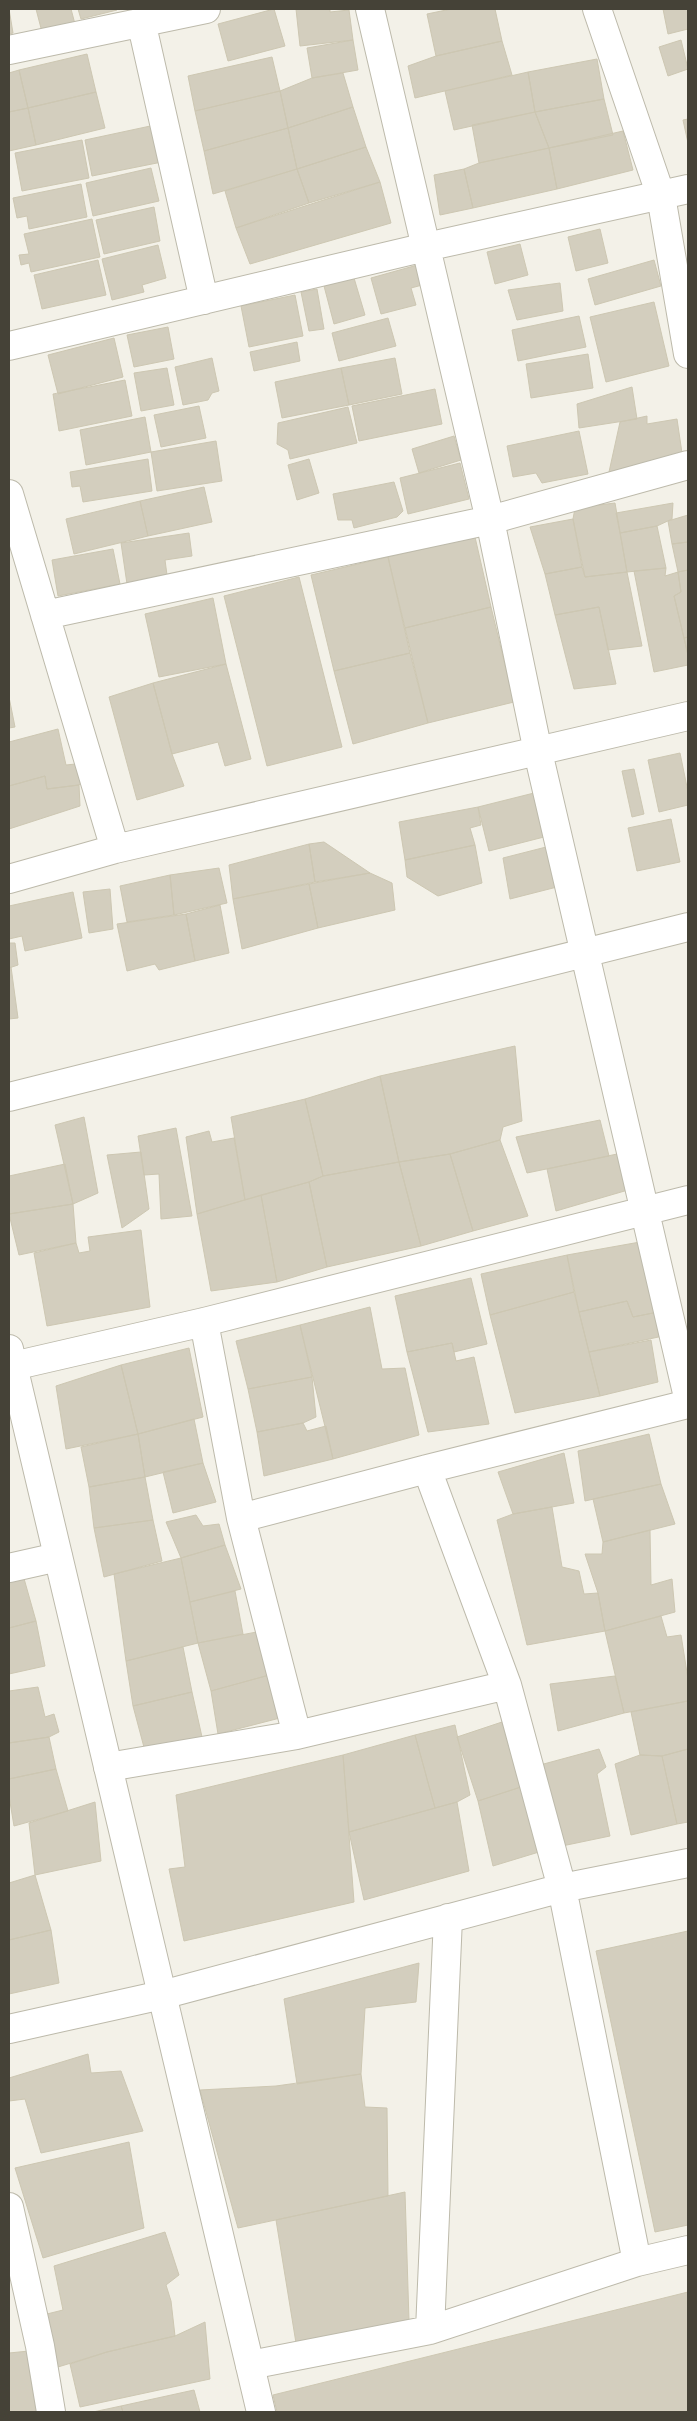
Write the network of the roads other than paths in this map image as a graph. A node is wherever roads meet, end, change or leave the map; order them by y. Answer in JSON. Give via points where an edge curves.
{"nodes":[{"id":1,"x":206,"y":9,"type":"edge"},
{"id":2,"x":370,"y":9,"type":"edge"},
{"id":3,"x":598,"y":9,"type":"edge"},
{"id":4,"x":141,"y":21,"type":"junction"},
{"id":5,"x":9,"y":50,"type":"edge"},
{"id":6,"x":688,"y":189,"type":"edge"},
{"id":7,"x":661,"y":196,"type":"junction"},
{"id":8,"x":426,"y":247,"type":"junction"},
{"id":9,"x":204,"y":300,"type":"junction"},
{"id":10,"x":9,"y":346,"type":"edge"},
{"id":11,"x":688,"y":354,"type":"edge"},
{"id":12,"x":688,"y":465,"type":"edge"},
{"id":13,"x":9,"y":494,"type":"edge"},
{"id":14,"x":490,"y":520,"type":"junction"},
{"id":15,"x":45,"y":615,"type":"junction"},
{"id":16,"x":688,"y":716,"type":"edge"},
{"id":17,"x":538,"y":752,"type":"junction"},
{"id":18,"x":115,"y":849,"type":"junction"},
{"id":19,"x":9,"y":879,"type":"edge"},
{"id":20,"x":688,"y":926,"type":"edge"},
{"id":21,"x":586,"y":951,"type":"junction"},
{"id":22,"x":9,"y":1097,"type":"edge"},
{"id":23,"x":688,"y":1200,"type":"edge"},
{"id":24,"x":646,"y":1210,"type":"junction"},
{"id":25,"x":204,"y":1322,"type":"junction"},
{"id":26,"x":11,"y":1358,"type":"edge"},
{"id":27,"x":688,"y":1397,"type":"edge"},
{"id":28,"x":688,"y":1404,"type":"edge"},
{"id":29,"x":427,"y":1469,"type":"junction"},
{"id":30,"x":241,"y":1518,"type":"junction"},
{"id":31,"x":58,"y":1558,"type":"junction"},
{"id":32,"x":9,"y":1568,"type":"edge"},
{"id":33,"x":507,"y":1685,"type":"junction"},
{"id":34,"x":297,"y":1735,"type":"junction"},
{"id":35,"x":108,"y":1767,"type":"junction"},
{"id":36,"x":688,"y":1863,"type":"edge"},
{"id":37,"x":562,"y":1888,"type":"junction"},
{"id":38,"x":448,"y":1918,"type":"junction"},
{"id":39,"x":162,"y":1995,"type":"junction"},
{"id":40,"x":9,"y":2029,"type":"edge"},
{"id":41,"x":9,"y":2207,"type":"edge"},
{"id":42,"x":687,"y":2256,"type":"edge"},
{"id":43,"x":637,"y":2262,"type":"junction"},
{"id":44,"x":430,"y":2330,"type":"junction"},
{"id":45,"x":250,"y":2365,"type":"junction"},
{"id":46,"x":51,"y":2412,"type":"edge"},
{"id":47,"x":261,"y":2412,"type":"edge"}],
"edges":[{"from":1,"to":4,"type":"street"},
{"from":2,"to":8,"type":"street"},
{"from":3,"to":7,"type":"street"},
{"from":4,"to":5,"type":"street"},
{"from":4,"to":9,"type":"street"},
{"from":6,"to":7,"type":"street"},
{"from":7,"to":8,"type":"street"},
{"from":7,"to":11,"type":"street"},
{"from":8,"to":9,"type":"street"},
{"from":8,"to":14,"type":"street"},
{"from":9,"to":10,"type":"street"},
{"from":12,"to":14,"type":"street"},
{"from":13,"to":15,"type":"street"},
{"from":14,"to":15,"type":"street"},
{"from":14,"to":17,"type":"street"},
{"from":15,"to":18,"type":"street"},
{"from":16,"to":17,"type":"street"},
{"from":17,"to":18,"type":"street"},
{"from":17,"to":21,"type":"street"},
{"from":18,"to":19,"type":"street"},
{"from":20,"to":21,"type":"street"},
{"from":21,"to":22,"type":"street"},
{"from":21,"to":24,"type":"street"},
{"from":23,"to":24,"type":"street"},
{"from":24,"to":25,"type":"street"},
{"from":24,"to":27,"type":"street"},
{"from":25,"to":26,"type":"street"},
{"from":25,"to":30,"type":"street"},
{"from":26,"to":31,"type":"street"},
{"from":28,"to":29,"type":"street"},
{"from":29,"to":30,"type":"street"},
{"from":29,"to":33,"type":"street"},
{"from":30,"to":34,"type":"street"},
{"from":31,"to":32,"type":"street"},
{"from":31,"to":35,"type":"street"},
{"from":33,"to":34,"type":"street"},
{"from":33,"to":37,"type":"street"},
{"from":34,"to":35,"type":"street"},
{"from":35,"to":39,"type":"street"},
{"from":36,"to":37,"type":"street"},
{"from":37,"to":38,"type":"street"},
{"from":37,"to":43,"type":"street"},
{"from":38,"to":39,"type":"street"},
{"from":38,"to":44,"type":"street"},
{"from":39,"to":40,"type":"street"},
{"from":39,"to":45,"type":"street"},
{"from":41,"to":46,"type":"street"},
{"from":42,"to":43,"type":"street"},
{"from":43,"to":44,"type":"street"},
{"from":44,"to":45,"type":"street"},
{"from":45,"to":47,"type":"street"}]}
